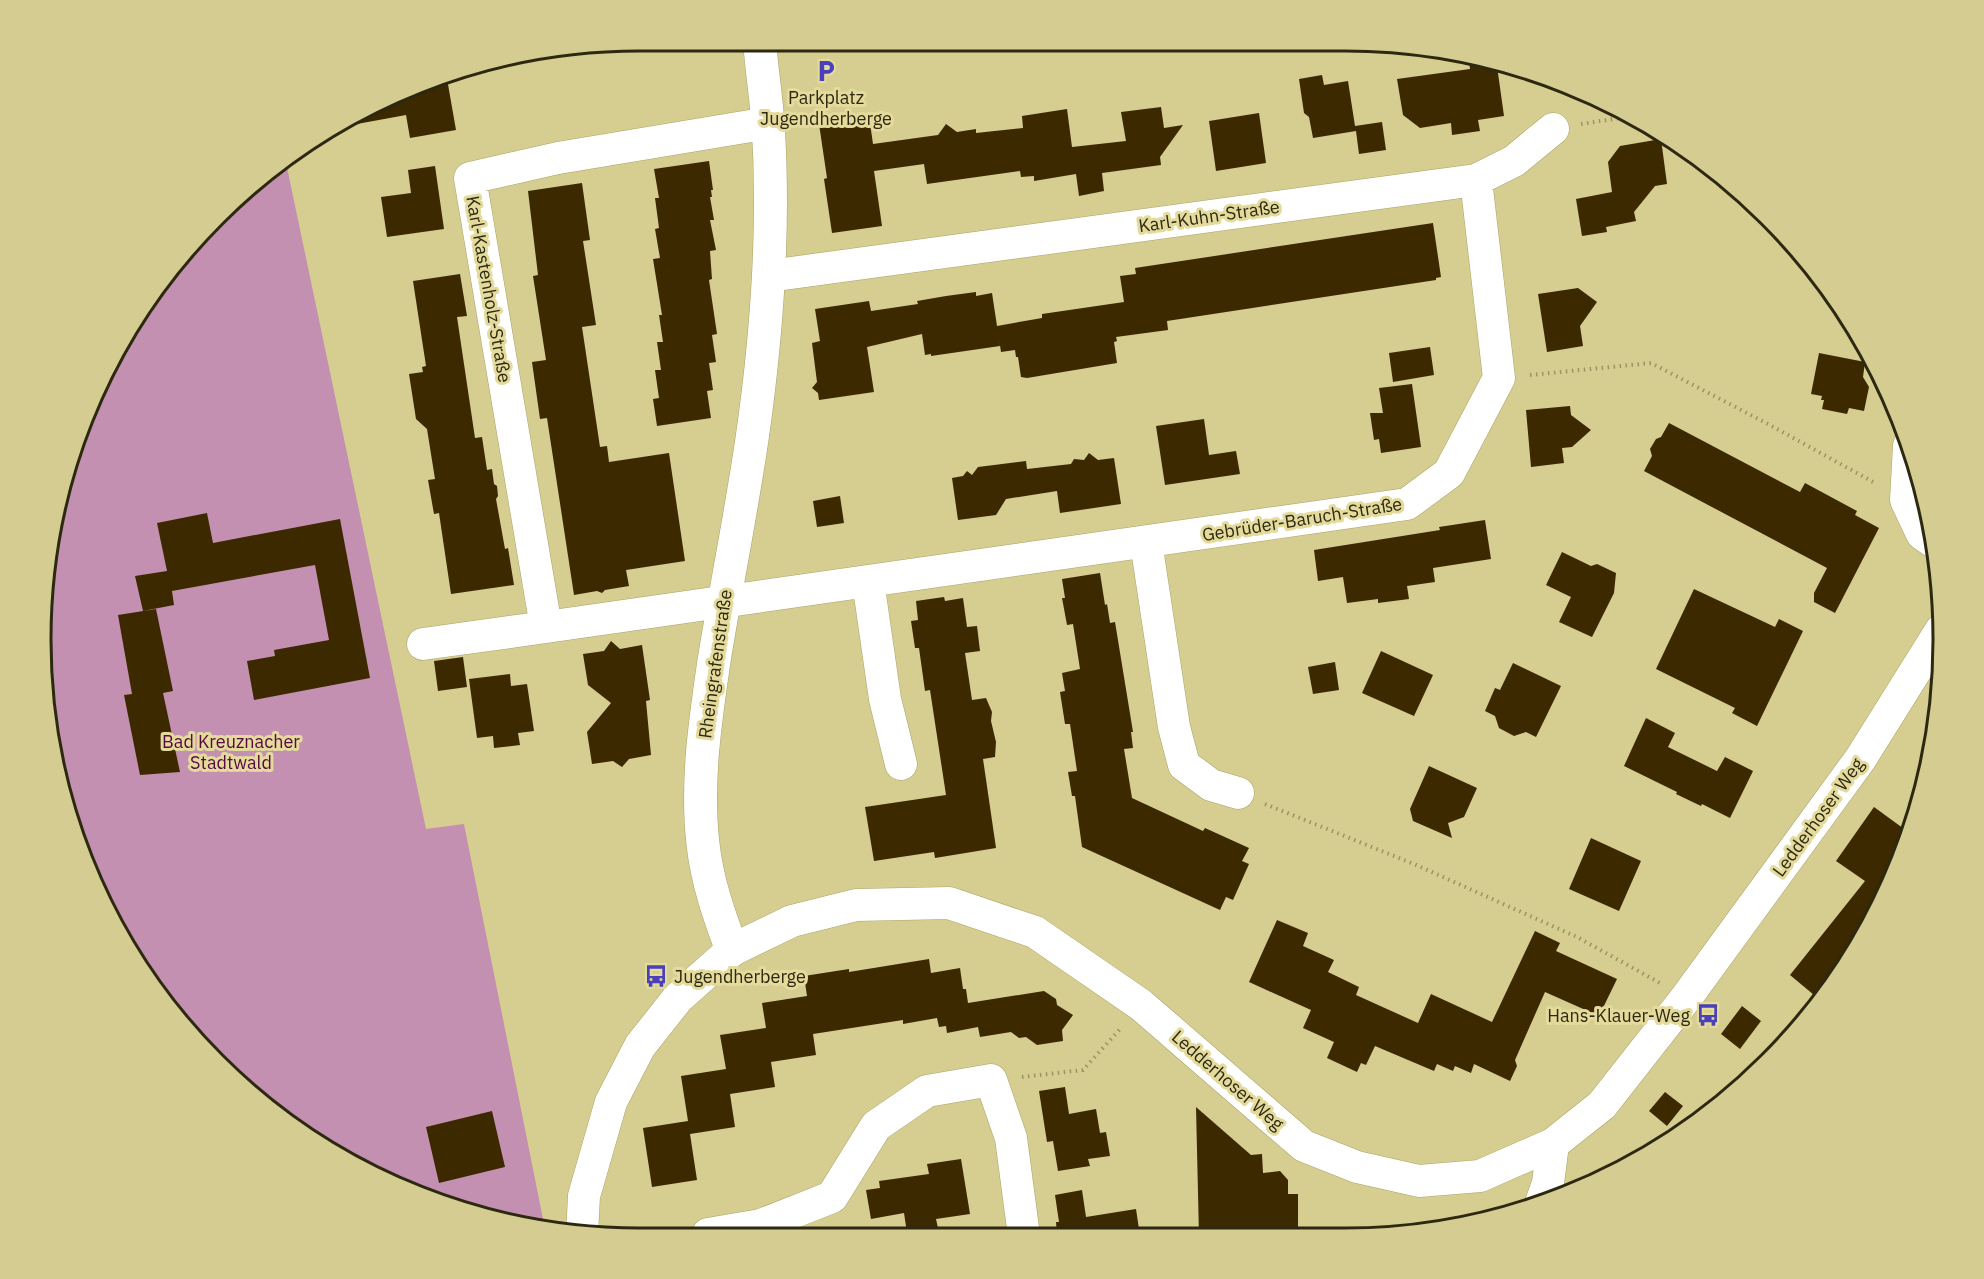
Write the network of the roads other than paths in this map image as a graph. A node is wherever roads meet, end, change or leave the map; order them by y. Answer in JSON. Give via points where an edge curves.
{"nodes":[{"id":1,"x":761,"y":51,"type":"edge"},
{"id":2,"x":768,"y":123,"type":"junction"},
{"id":3,"x":1553,"y":129,"type":"road end"},
{"id":4,"x":1476,"y":180,"type":"junction"},
{"id":5,"x":769,"y":276,"type":"junction"},
{"id":6,"x":1908,"y":469,"type":"edge"},
{"id":7,"x":1924,"y":535,"type":"edge"},
{"id":8,"x":1146,"y":542,"type":"junction"},
{"id":9,"x":868,"y":581,"type":"junction"},
{"id":10,"x":724,"y":600,"type":"junction"},
{"id":11,"x":546,"y":627,"type":"junction"},
{"id":12,"x":1933,"y":643,"type":"edge"},
{"id":13,"x":423,"y":644,"type":"dead end"},
{"id":14,"x":901,"y":764,"type":"dead end"},
{"id":15,"x":1238,"y":793,"type":"road end"},
{"id":16,"x":732,"y":950,"type":"junction"},
{"id":17,"x":1553,"y":1144,"type":"junction"},
{"id":18,"x":1545,"y":1193,"type":"edge"},
{"id":19,"x":582,"y":1225,"type":"edge"},
{"id":20,"x":743,"y":1228,"type":"edge"},
{"id":21,"x":1023,"y":1228,"type":"edge"}],
"edges":[{"from":1,"to":2,"type":"street","name":"Rheingrafenstraße"},
{"from":2,"to":5,"type":"street","name":"Rheingrafenstraße"},
{"from":2,"to":11,"type":"street","name":"Karl-Kastenholz-Straße","via":[[558,158],[470,178]]},
{"from":3,"to":4,"type":"street","name":"Karl-Kuhn-Straße","via":[[1514,161]]},
{"from":4,"to":5,"type":"street","name":"Karl-Kuhn-Straße"},
{"from":4,"to":8,"type":"street","name":"Gebrüder-Baruch-Straße","via":[[1499,378],[1449,473],[1407,504]]},
{"from":5,"to":10,"type":"street","name":"Rheingrafenstraße","via":[[752,440]]},
{"from":6,"to":7,"type":"street","via":[[1906,500]]},
{"from":8,"to":9,"type":"street","name":"Gebrüder-Baruch-Straße"},
{"from":8,"to":15,"type":"street","via":[[1174,727],[1184,765],[1210,784]]},
{"from":9,"to":10,"type":"street","name":"Gebrüder-Baruch-Straße"},
{"from":9,"to":14,"type":"street","via":[[885,699]]},
{"from":10,"to":11,"type":"street"},
{"from":10,"to":16,"type":"street","name":"Rheingrafenstraße","via":[[703,732],[700,796],[703,845],[713,898]]},
{"from":11,"to":13,"type":"street"},
{"from":12,"to":17,"type":"street","name":"Ledderhoser Weg","via":[[1861,758],[1686,998],[1602,1105]]},
{"from":16,"to":17,"type":"street","name":"Ledderhoser Weg","via":[[792,921],[856,905],[949,903],[1035,932],[1141,1005],[1304,1146],[1357,1167],[1419,1180],[1479,1176]]},
{"from":16,"to":19,"type":"street","via":[[678,998],[640,1046],[611,1102],[584,1196]]},
{"from":17,"to":18,"type":"street"},
{"from":20,"to":21,"type":"street","via":[[832,1197],[876,1126],[927,1091],[991,1080],[1011,1138]]}]}
